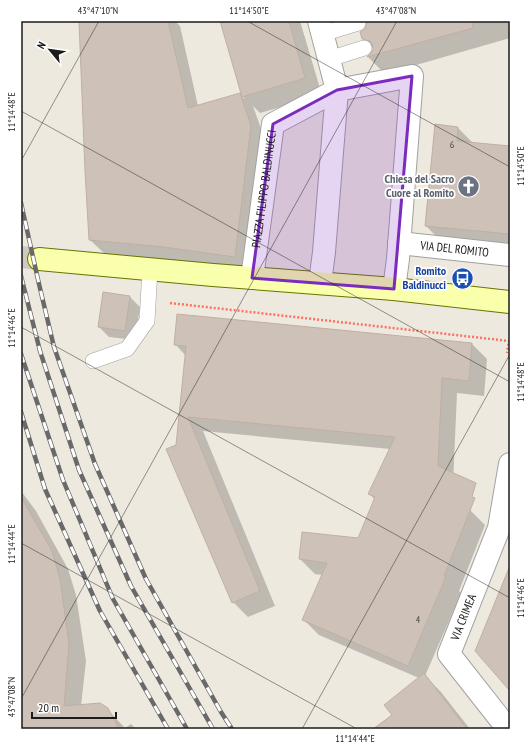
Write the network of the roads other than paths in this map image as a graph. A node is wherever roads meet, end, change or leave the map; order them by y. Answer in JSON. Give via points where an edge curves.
{"nodes":[{"id":1,"x":358,"y":23,"type":"dead end"},
{"id":2,"x":322,"y":31,"type":"edge"},
{"id":3,"x":364,"y":48,"type":"dead end"},
{"id":4,"x":329,"y":59,"type":"junction"},
{"id":5,"x":337,"y":90,"type":"junction"},
{"id":6,"x":399,"y":243,"type":"junction"},
{"id":7,"x":510,"y":255,"type":"edge"},
{"id":8,"x":39,"y":259,"type":"tunnel mouth"},
{"id":9,"x":150,"y":269,"type":"junction"},
{"id":10,"x":252,"y":278,"type":"junction"},
{"id":11,"x":320,"y":283,"type":"junction"},
{"id":12,"x":394,"y":289,"type":"junction"},
{"id":13,"x":510,"y":302,"type":"edge"},
{"id":14,"x":93,"y":361,"type":"dead end"},
{"id":15,"x":510,"y":464,"type":"edge"},
{"id":16,"x":508,"y":489,"type":"edge"},
{"id":17,"x":508,"y":729,"type":"edge"}],
"edges":[{"from":1,"to":2,"type":"lane"},
{"from":2,"to":4,"type":"street"},
{"from":3,"to":4,"type":"lane"},
{"from":4,"to":5,"type":"street"},
{"from":5,"to":6,"type":"street","name":"PIAZZA FILIPPO BALDINUCCI","via":[[412,76]]},
{"from":5,"to":10,"type":"street","name":"PIAZZA FILIPPO BALDINUCCI","via":[[273,124]]},
{"from":5,"to":11,"type":"street"},
{"from":6,"to":7,"type":"street","name":"VIA DEL ROMITO"},
{"from":6,"to":12,"type":"street","name":"PIAZZA FILIPPO BALDINUCCI"},
{"from":8,"to":9,"type":"street"},
{"from":9,"to":10,"type":"street"},
{"from":9,"to":14,"type":"lane","via":[[147,321],[127,349]]},
{"from":10,"to":11,"type":"street"},
{"from":11,"to":12,"type":"street"},
{"from":12,"to":13,"type":"street"},
{"from":15,"to":16,"type":"street","name":"VIA CRIMEA"},
{"from":16,"to":17,"type":"street","name":"VIA CRIMEA","via":[[499,528],[448,654]]}]}
